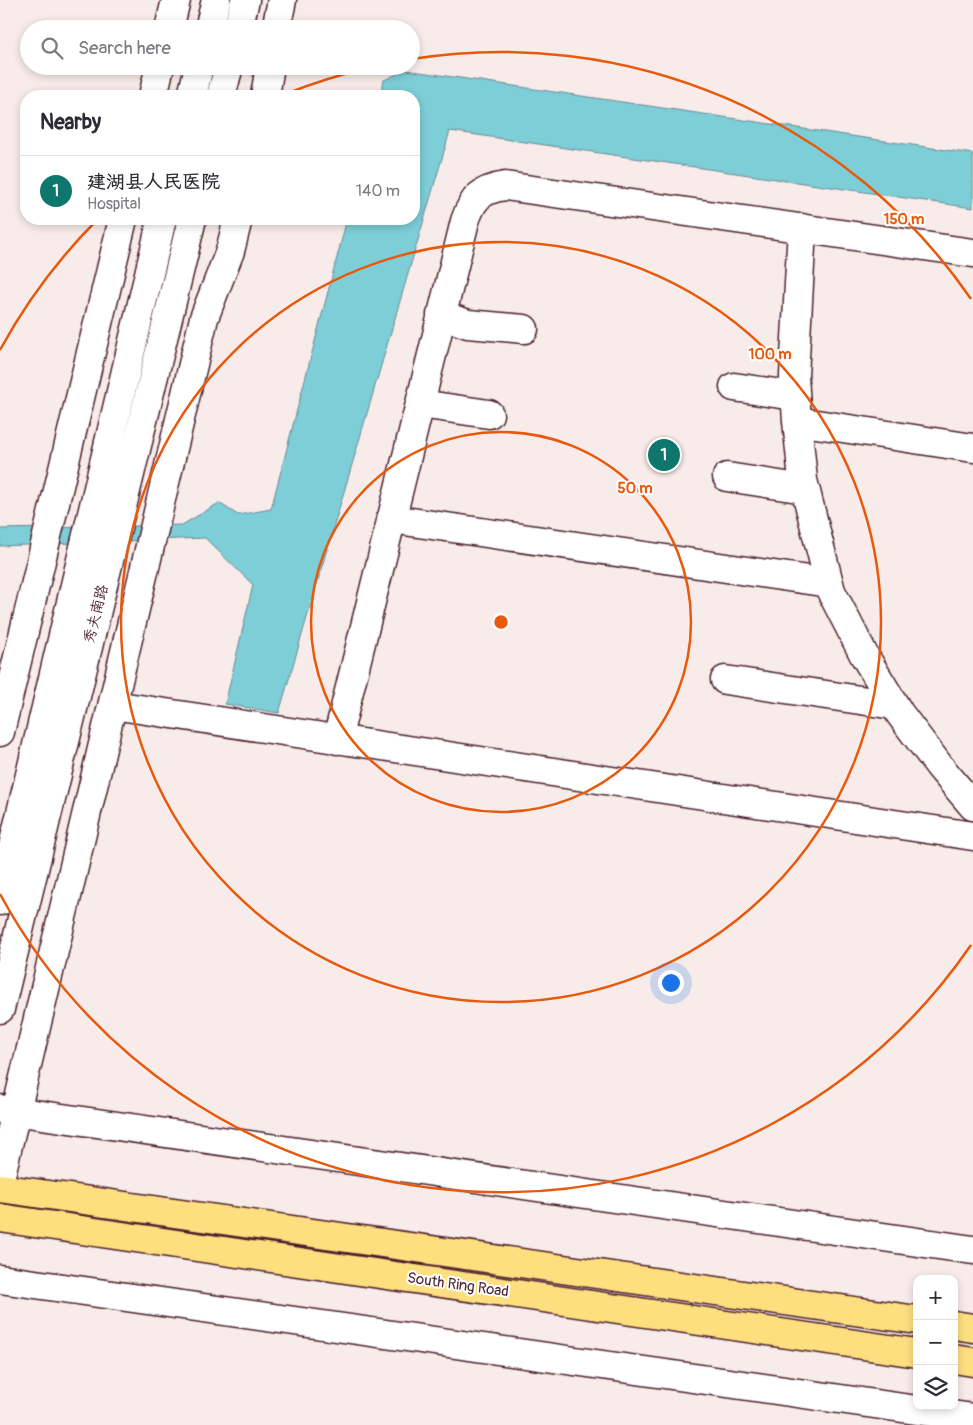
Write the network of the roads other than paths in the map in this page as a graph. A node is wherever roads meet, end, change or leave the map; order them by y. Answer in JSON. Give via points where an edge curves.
{"nodes":[{"id":1,"x":176,"y":0,"type":"edge"},
{"id":2,"x":216,"y":0,"type":"edge"},
{"id":3,"x":245,"y":0,"type":"edge"},
{"id":4,"x":282,"y":0,"type":"edge"},
{"id":5,"x":171,"y":20,"type":"edge"},
{"id":6,"x":210,"y":20,"type":"edge"},
{"id":7,"x":240,"y":20,"type":"edge"},
{"id":8,"x":278,"y":20,"type":"edge"},
{"id":9,"x":158,"y":75,"type":"edge"},
{"id":10,"x":198,"y":75,"type":"edge"},
{"id":11,"x":227,"y":75,"type":"edge"},
{"id":12,"x":268,"y":75,"type":"edge"},
{"id":13,"x":154,"y":90,"type":"edge"},
{"id":14,"x":194,"y":90,"type":"edge"},
{"id":15,"x":223,"y":90,"type":"edge"},
{"id":16,"x":266,"y":90,"type":"edge"},
{"id":17,"x":121,"y":225,"type":"edge"},
{"id":18,"x":161,"y":225,"type":"edge"},
{"id":19,"x":191,"y":225,"type":"edge"},
{"id":20,"x":236,"y":225,"type":"edge"},
{"id":21,"x":802,"y":228,"type":"junction"},
{"id":22,"x":973,"y":254,"type":"edge"},
{"id":23,"x":441,"y":315,"type":"junction"},
{"id":24,"x":524,"y":329,"type":"dead end"},
{"id":25,"x":734,"y":387,"type":"dead end"},
{"id":26,"x":420,"y":404,"type":"junction"},
{"id":27,"x":796,"y":408,"type":"junction"},
{"id":28,"x":489,"y":414,"type":"dead end"},
{"id":29,"x":973,"y":448,"type":"edge"},
{"id":30,"x":726,"y":477,"type":"dead end"},
{"id":31,"x":805,"y":489,"type":"junction"},
{"id":32,"x":392,"y":519,"type":"junction"},
{"id":33,"x":829,"y":583,"type":"junction"},
{"id":34,"x":725,"y":680,"type":"dead end"},
{"id":35,"x":113,"y":705,"type":"junction"},
{"id":36,"x":894,"y":705,"type":"junction"},
{"id":37,"x":0,"y":732,"type":"edge"},
{"id":38,"x":337,"y":740,"type":"junction"},
{"id":39,"x":973,"y":806,"type":"edge"},
{"id":40,"x":973,"y":836,"type":"edge"},
{"id":41,"x":0,"y":901,"type":"edge"},
{"id":42,"x":0,"y":1009,"type":"edge"},
{"id":43,"x":8,"y":1111,"type":"edge"},
{"id":44,"x":0,"y":1180,"type":"edge"},
{"id":45,"x":0,"y":1188,"type":"edge"},
{"id":46,"x":0,"y":1218,"type":"edge"},
{"id":47,"x":973,"y":1250,"type":"edge"},
{"id":48,"x":0,"y":1279,"type":"edge"},
{"id":49,"x":913,"y":1319,"type":"edge"},
{"id":50,"x":958,"y":1326,"type":"edge"},
{"id":51,"x":973,"y":1328,"type":"edge"},
{"id":52,"x":913,"y":1352,"type":"edge"},
{"id":53,"x":958,"y":1360,"type":"edge"},
{"id":54,"x":973,"y":1362,"type":"edge"},
{"id":55,"x":973,"y":1418,"type":"edge"}],
"edges":[{"from":1,"to":5,"type":"street"},
{"from":2,"to":6,"type":"street"},
{"from":3,"to":7,"type":"street"},
{"from":4,"to":8,"type":"street"},
{"from":9,"to":13,"type":"street"},
{"from":10,"to":14,"type":"street"},
{"from":11,"to":15,"type":"street"},
{"from":12,"to":16,"type":"street"},
{"from":17,"to":37,"type":"street"},
{"from":18,"to":41,"type":"street","name":"秀夫南路"},
{"from":19,"to":42,"type":"street","name":"秀夫南路"},
{"from":20,"to":35,"type":"street","via":[[204,318]]},
{"from":21,"to":22,"type":"street"},
{"from":21,"to":23,"type":"street","via":[[505,186],[491,188],[478,195],[471,205]]},
{"from":21,"to":27,"type":"street","via":[[794,376]]},
{"from":23,"to":24,"type":"street","via":[[468,324]]},
{"from":23,"to":26,"type":"street"},
{"from":25,"to":27,"type":"street"},
{"from":26,"to":28,"type":"street"},
{"from":26,"to":32,"type":"street"},
{"from":27,"to":29,"type":"street"},
{"from":27,"to":31,"type":"street"},
{"from":30,"to":31,"type":"street"},
{"from":31,"to":33,"type":"street"},
{"from":32,"to":33,"type":"street"},
{"from":32,"to":38,"type":"street"},
{"from":33,"to":36,"type":"street","via":[[864,655]]},
{"from":34,"to":36,"type":"street"},
{"from":35,"to":38,"type":"street"},
{"from":35,"to":43,"type":"street"},
{"from":36,"to":39,"type":"street"},
{"from":38,"to":40,"type":"street"},
{"from":43,"to":44,"type":"street"},
{"from":43,"to":47,"type":"street"},
{"from":45,"to":49,"type":"highway"},
{"from":46,"to":52,"type":"highway","name":"South Ring Road"},
{"from":48,"to":55,"type":"street"},
{"from":50,"to":51,"type":"highway"},
{"from":53,"to":54,"type":"highway"}]}
